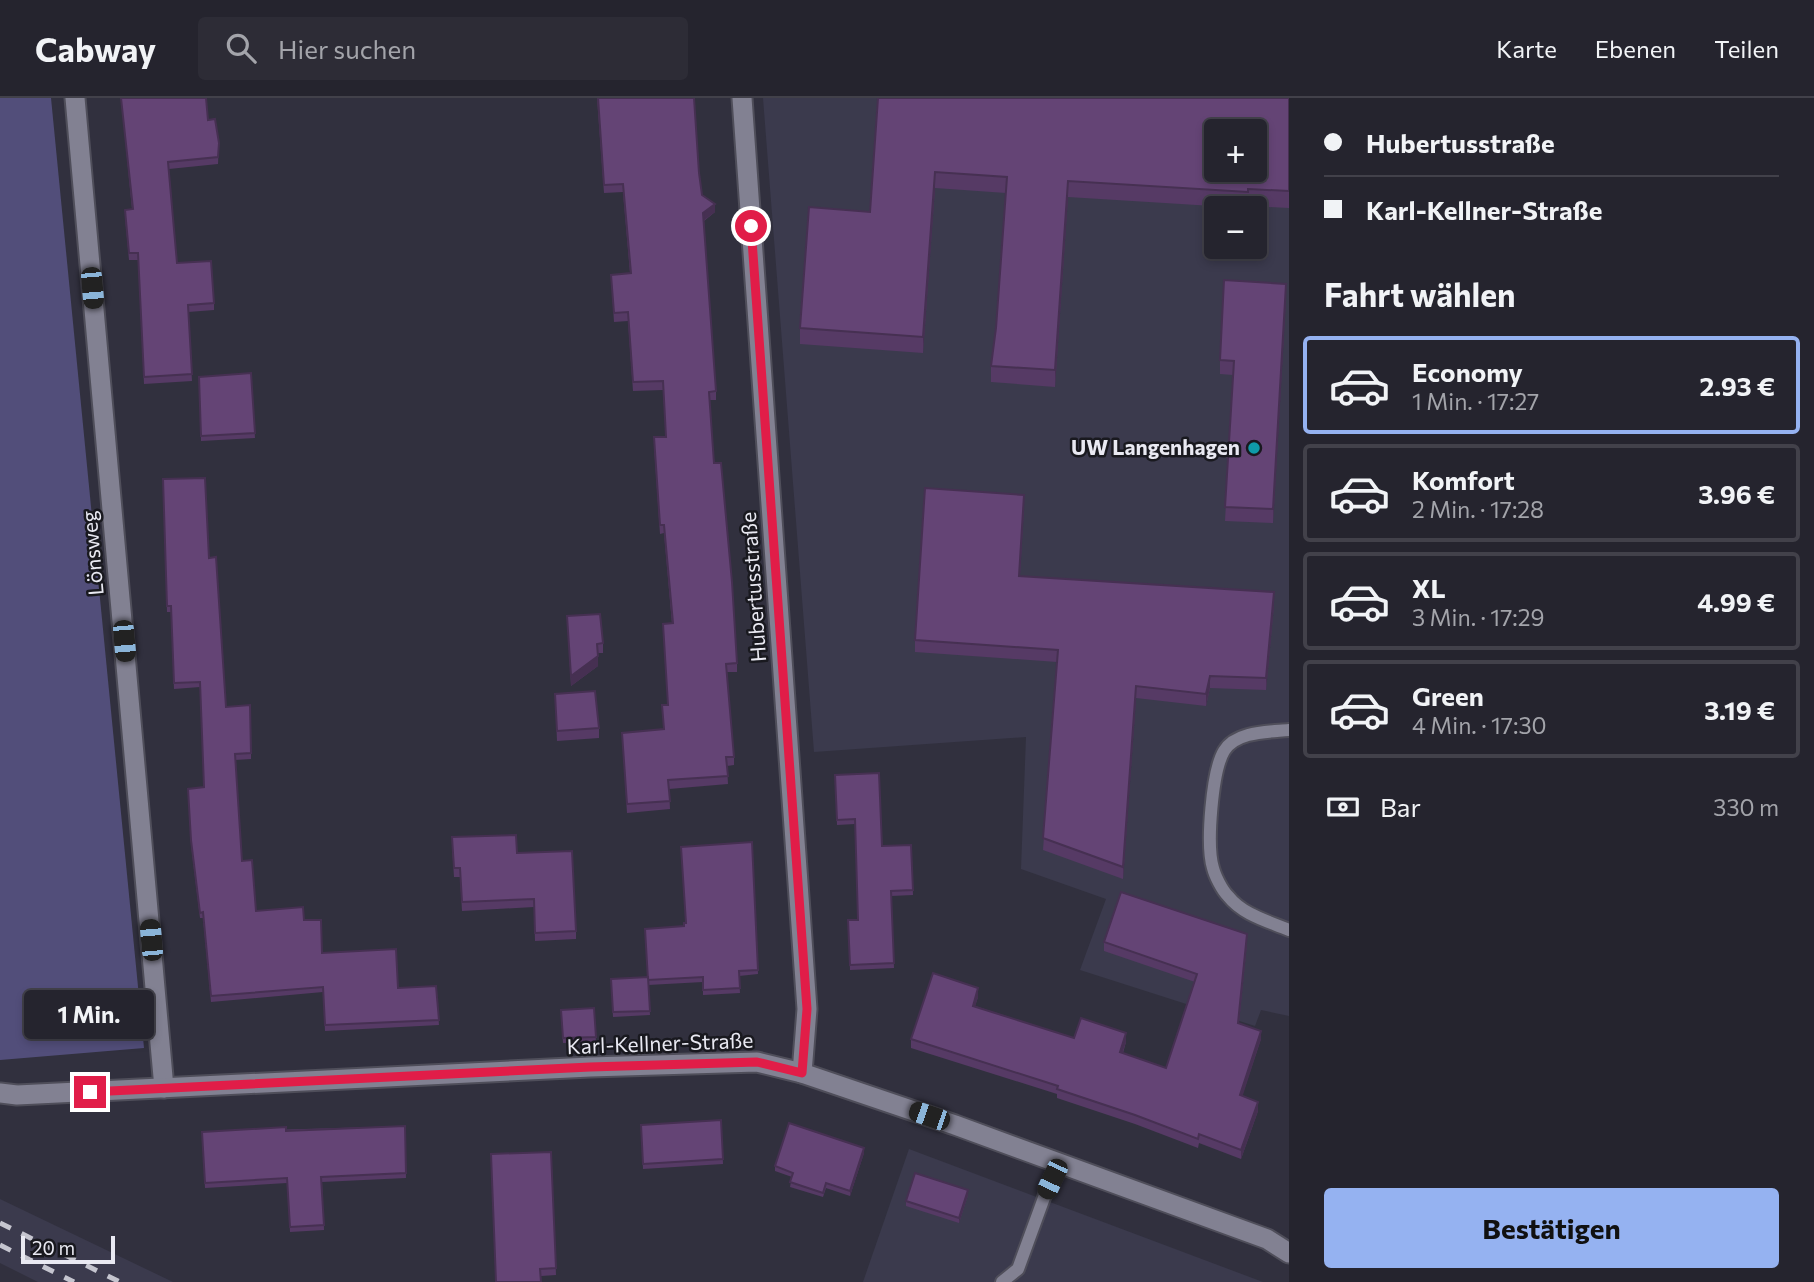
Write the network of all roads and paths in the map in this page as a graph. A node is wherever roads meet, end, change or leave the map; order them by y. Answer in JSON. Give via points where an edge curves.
{"nodes":[{"id":1,"x":75,"y":98,"type":"edge"},
{"id":2,"x":742,"y":98,"type":"edge"},
{"id":3,"x":1289,"y":730,"type":"edge"},
{"id":4,"x":1289,"y":930,"type":"edge"},
{"id":5,"x":802,"y":1073,"type":"junction"},
{"id":6,"x":164,"y":1088,"type":"junction"},
{"id":7,"x":0,"y":1093,"type":"edge"},
{"id":8,"x":1059,"y":1163,"type":"junction"},
{"id":9,"x":1289,"y":1252,"type":"edge"},
{"id":10,"x":1002,"y":1282,"type":"edge"}],
"edges":[{"from":1,"to":6,"type":"street","name":"Lönsweg"},
{"from":2,"to":5,"type":"street","name":"Hubertusstraße","via":[[807,1009]]},
{"from":3,"to":4,"type":"lane","via":[[1243,736],[1225,750],[1214,785],[1210,836],[1213,868],[1228,896],[1250,915]]},
{"from":5,"to":6,"type":"street","name":"Karl-Kellner-Straße","via":[[757,1062]]},
{"from":5,"to":8,"type":"street","name":"Karl-Kellner-Straße"},
{"from":6,"to":7,"type":"street","name":"Karl-Kellner-Straße","via":[[17,1096]]},
{"from":8,"to":9,"type":"street","name":"Karl-Kellner-Straße","via":[[1267,1239]]},
{"from":8,"to":10,"type":"lane","via":[[1018,1269]]}]}
